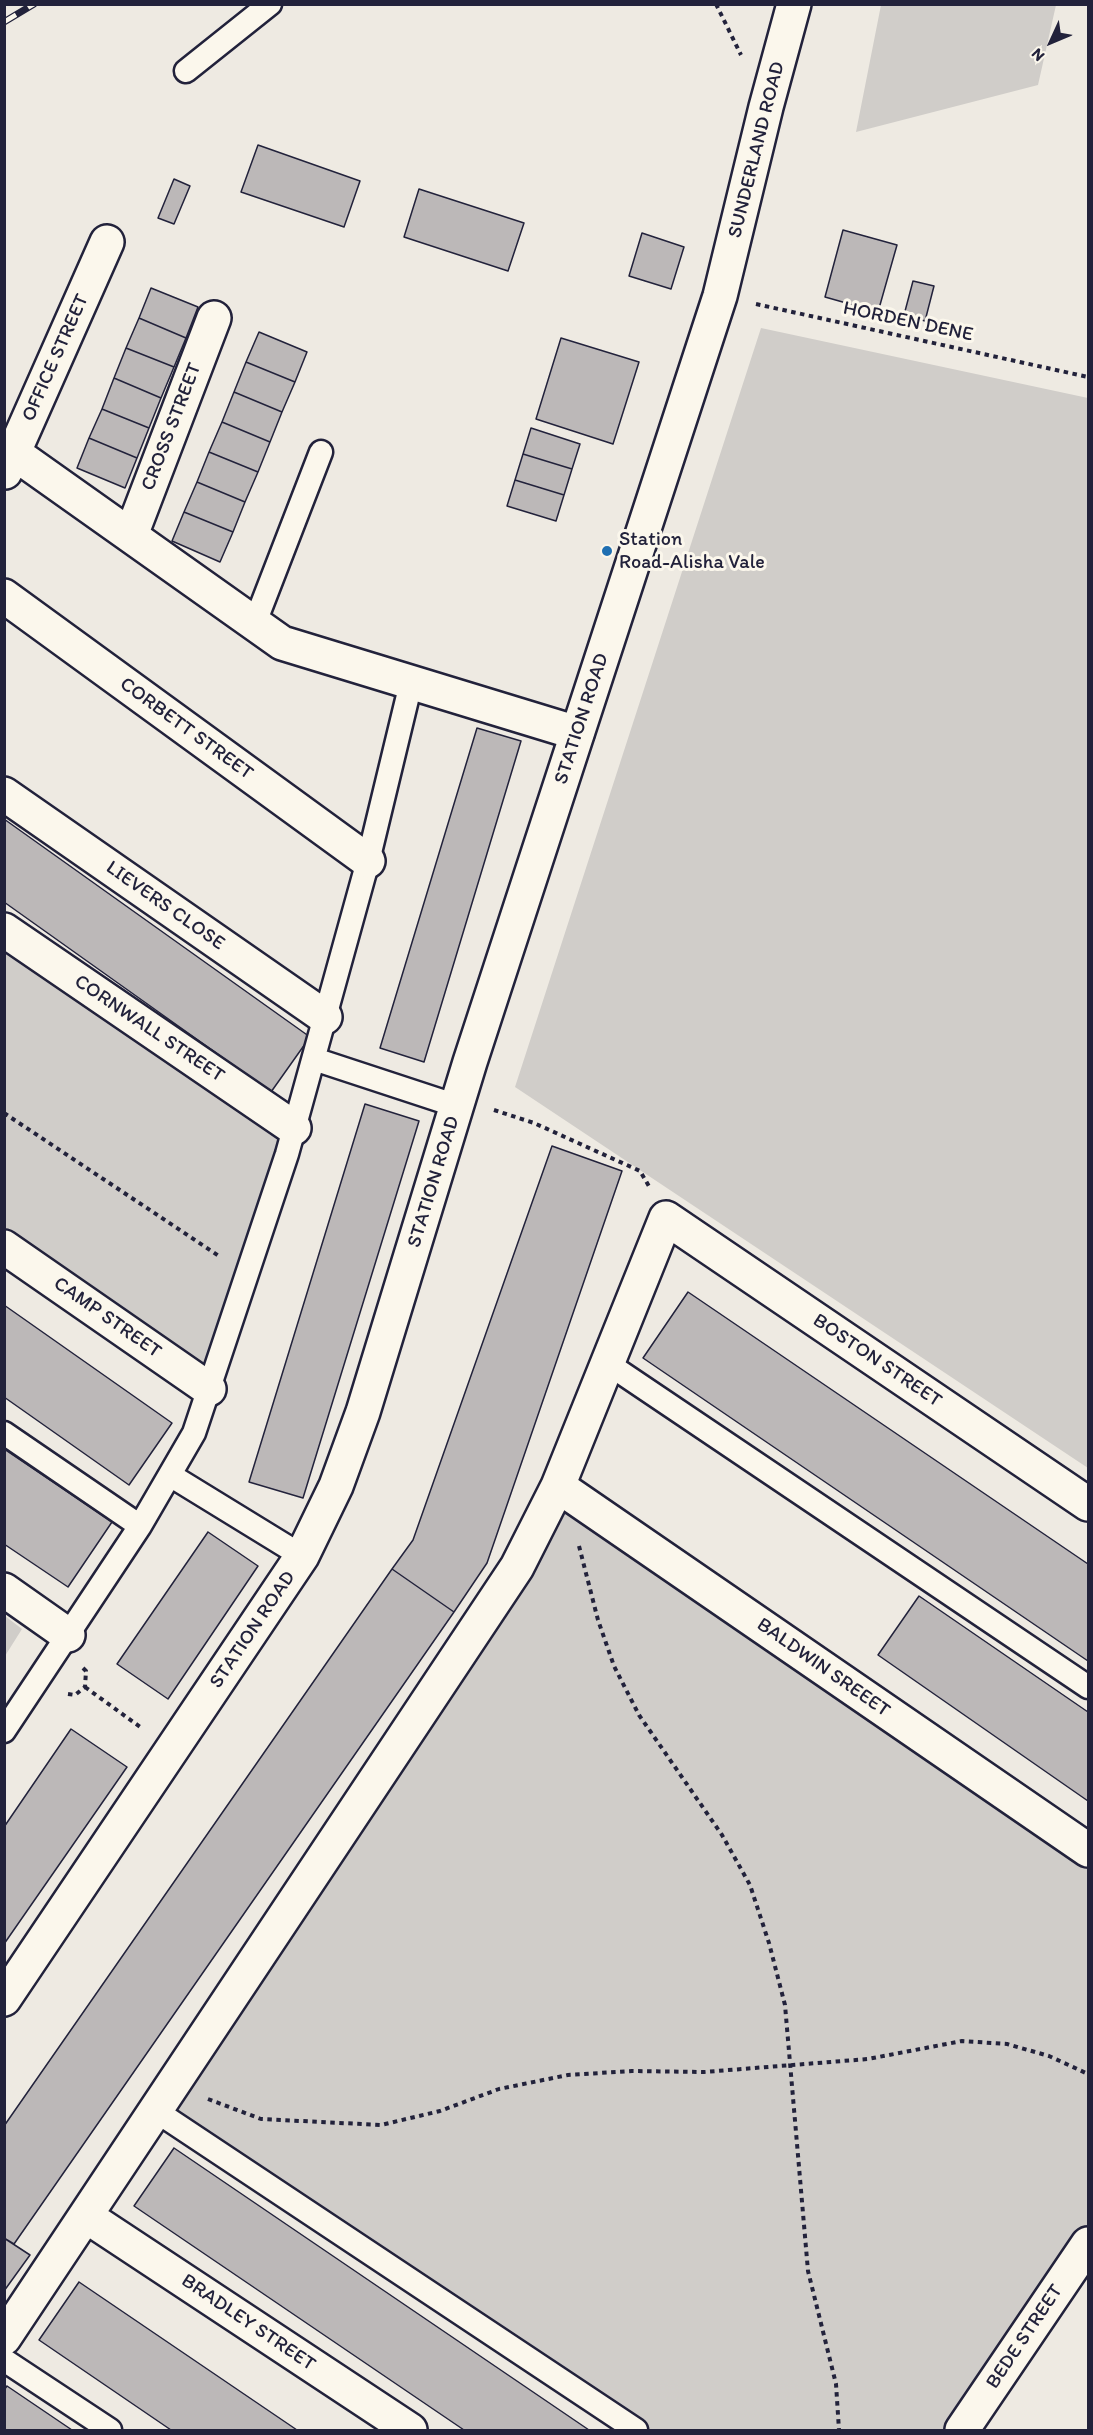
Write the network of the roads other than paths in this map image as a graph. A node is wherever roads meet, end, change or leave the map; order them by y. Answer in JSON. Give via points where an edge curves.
{"nodes":[{"id":1,"x":270,"y":4,"type":"edge"},
{"id":2,"x":794,"y":4,"type":"edge"},
{"id":3,"x":186,"y":71,"type":"dead end"},
{"id":4,"x":107,"y":242,"type":"dead end"},
{"id":5,"x":720,"y":296,"type":"joint"},
{"id":6,"x":214,"y":318,"type":"dead end"},
{"id":7,"x":321,"y":452,"type":"dead end"},
{"id":8,"x":9,"y":463,"type":"edge"},
{"id":9,"x":131,"y":536,"type":"junction"},
{"id":10,"x":4,"y":596,"type":"edge"},
{"id":11,"x":254,"y":625,"type":"junction"},
{"id":12,"x":411,"y":683,"type":"junction"},
{"id":13,"x":577,"y":733,"type":"junction"},
{"id":14,"x":4,"y":794,"type":"edge"},
{"id":15,"x":368,"y":861,"type":"junction"},
{"id":16,"x":4,"y":930,"type":"edge"},
{"id":17,"x":325,"y":1017,"type":"junction"},
{"id":18,"x":314,"y":1059,"type":"junction"},
{"id":19,"x":457,"y":1106,"type":"junction"},
{"id":20,"x":294,"y":1128,"type":"junction"},
{"id":21,"x":4,"y":1247,"type":"edge"},
{"id":22,"x":607,"y":1363,"type":"junction"},
{"id":23,"x":209,"y":1389,"type":"junction"},
{"id":24,"x":4,"y":1433,"type":"edge"},
{"id":25,"x":170,"y":1475,"type":"junction"},
{"id":26,"x":558,"y":1486,"type":"junction"},
{"id":27,"x":1089,"y":1504,"type":"edge"},
{"id":28,"x":140,"y":1526,"type":"junction"},
{"id":29,"x":302,"y":1556,"type":"junction"},
{"id":30,"x":4,"y":1590,"type":"edge"},
{"id":31,"x":68,"y":1635,"type":"junction"},
{"id":32,"x":1089,"y":1687,"type":"edge"},
{"id":33,"x":4,"y":1731,"type":"edge"},
{"id":34,"x":1089,"y":1850,"type":"edge"},
{"id":35,"x":4,"y":1999,"type":"edge"},
{"id":36,"x":156,"y":2111,"type":"junction"},
{"id":37,"x":87,"y":2216,"type":"junction"},
{"id":38,"x":1089,"y":2244,"type":"edge"},
{"id":39,"x":4,"y":2338,"type":"edge"},
{"id":40,"x":4,"y":2360,"type":"edge"},
{"id":41,"x":110,"y":2430,"type":"edge"},
{"id":42,"x":410,"y":2430,"type":"edge"},
{"id":43,"x":636,"y":2430,"type":"edge"},
{"id":44,"x":962,"y":2430,"type":"edge"}],
"edges":[{"from":1,"to":3,"type":"lane"},
{"from":2,"to":5,"type":"street","name":"SUNDERLAND ROAD"},
{"from":4,"to":8,"type":"street","name":"OFFICE STREET"},
{"from":5,"to":13,"type":"street","name":"STATION ROAD"},
{"from":6,"to":9,"type":"street","name":"CROSS STREET"},
{"from":7,"to":11,"type":"lane"},
{"from":8,"to":9,"type":"street"},
{"from":9,"to":11,"type":"street"},
{"from":10,"to":15,"type":"street","name":"CORBETT STREET"},
{"from":11,"to":12,"type":"street","via":[[282,643]]},
{"from":12,"to":13,"type":"street"},
{"from":12,"to":15,"type":"lane"},
{"from":13,"to":19,"type":"street","name":"STATION ROAD"},
{"from":14,"to":17,"type":"street","name":"LIEVERS CLOSE"},
{"from":15,"to":17,"type":"lane"},
{"from":16,"to":20,"type":"street","name":"CORNWALL STREET"},
{"from":17,"to":18,"type":"lane"},
{"from":18,"to":19,"type":"lane"},
{"from":18,"to":20,"type":"lane"},
{"from":19,"to":29,"type":"street","name":"STATION ROAD","via":[[363,1412],[336,1486]]},
{"from":20,"to":23,"type":"lane"},
{"from":21,"to":23,"type":"street","name":"CAMP STREET"},
{"from":22,"to":26,"type":"street"},
{"from":22,"to":27,"type":"street","name":"BOSTON STREET","via":[[666,1218]]},
{"from":22,"to":32,"type":"lane"},
{"from":23,"to":25,"type":"lane","via":[[194,1433]]},
{"from":24,"to":28,"type":"lane"},
{"from":25,"to":28,"type":"lane"},
{"from":25,"to":29,"type":"lane"},
{"from":26,"to":34,"type":"street","name":"BALDWIN SREEET"},
{"from":26,"to":36,"type":"street","via":[[495,1602]]},
{"from":28,"to":31,"type":"lane"},
{"from":29,"to":35,"type":"street","name":"STATION ROAD"},
{"from":30,"to":31,"type":"street"},
{"from":31,"to":33,"type":"lane"},
{"from":36,"to":37,"type":"street"},
{"from":36,"to":43,"type":"lane"},
{"from":37,"to":39,"type":"street"},
{"from":37,"to":42,"type":"street","name":"BRADLEY STREET"},
{"from":38,"to":44,"type":"street","name":"BEDE STREET"},
{"from":40,"to":41,"type":"lane"}]}
